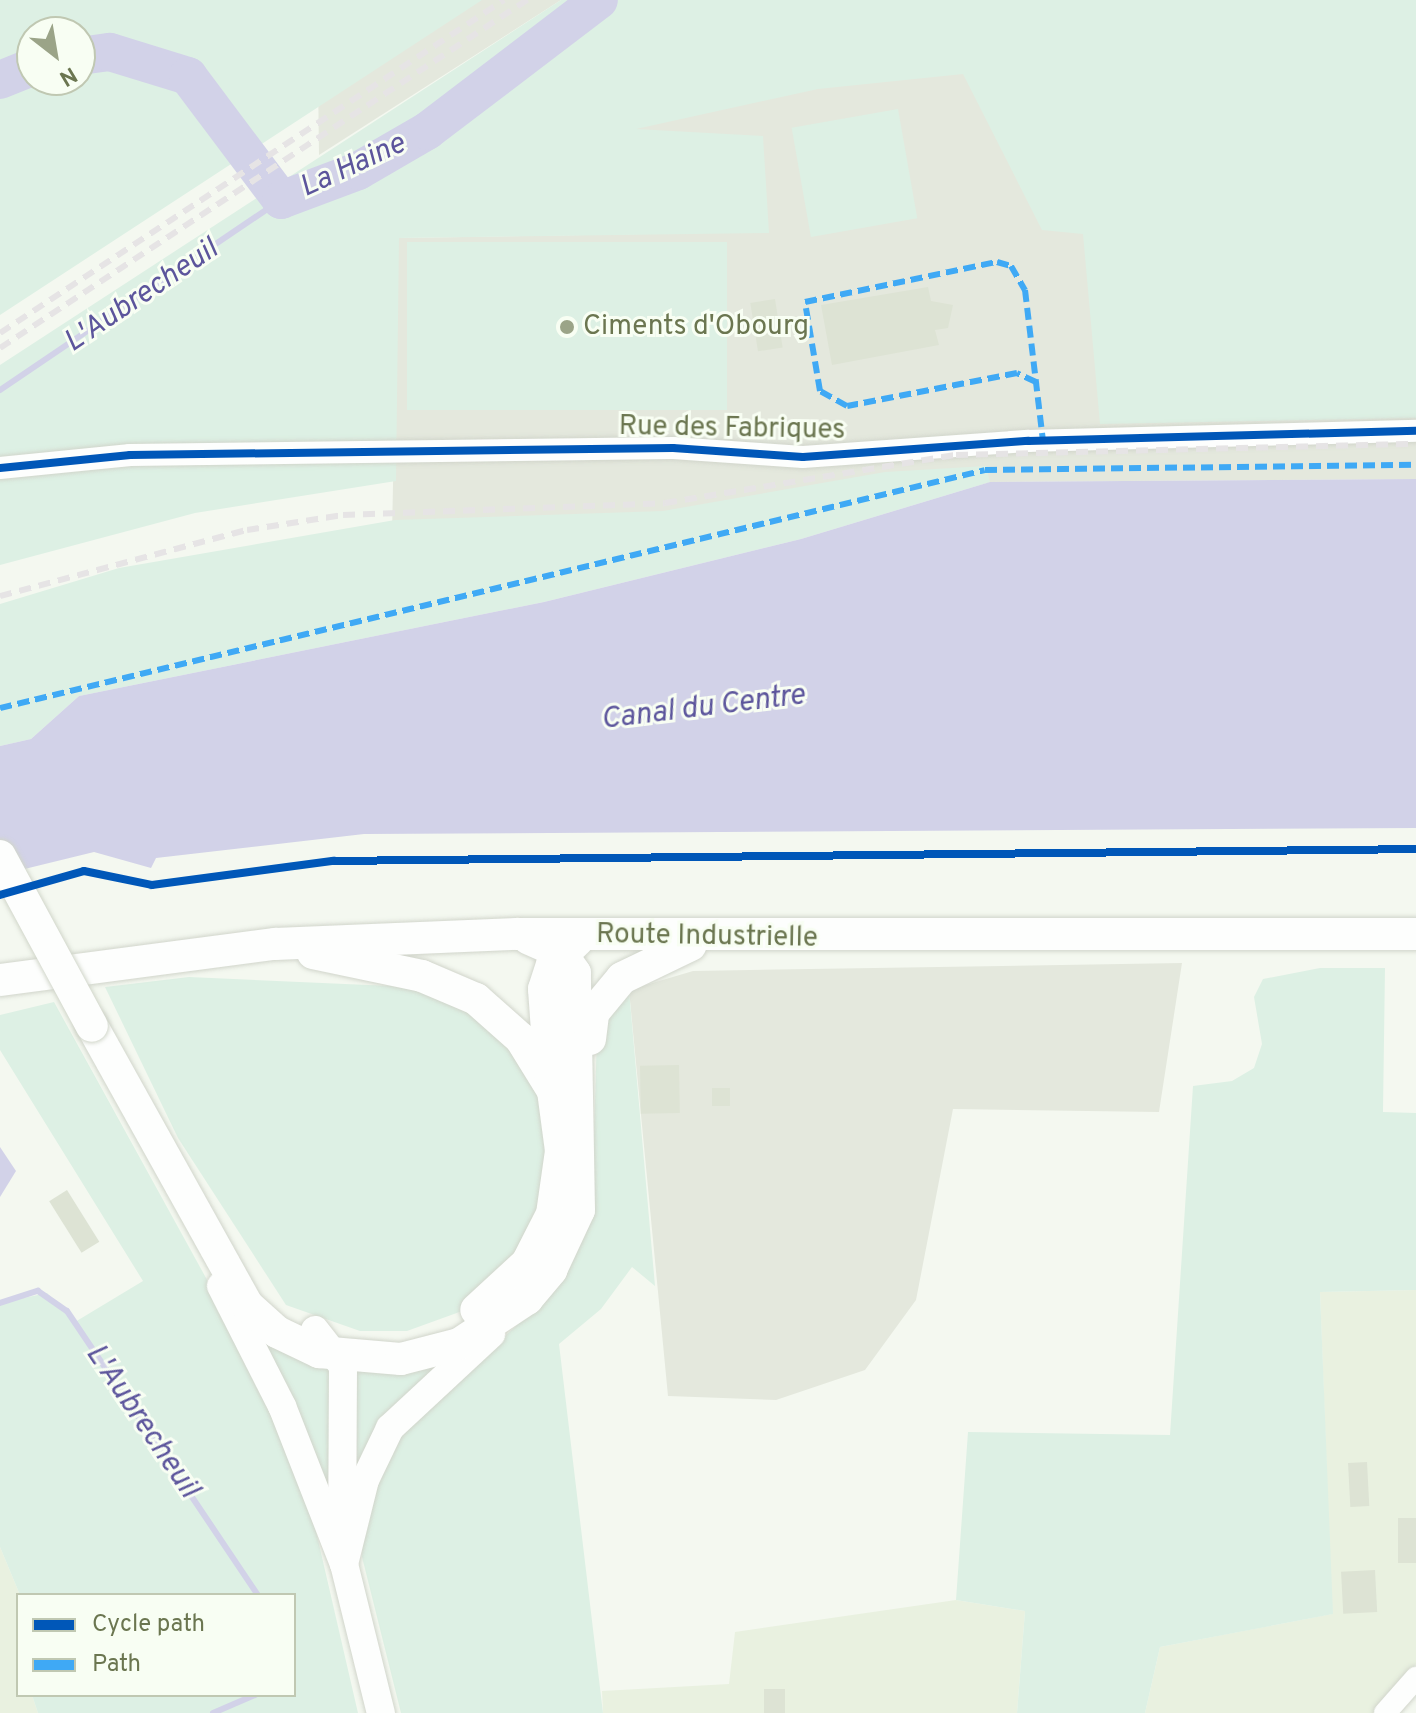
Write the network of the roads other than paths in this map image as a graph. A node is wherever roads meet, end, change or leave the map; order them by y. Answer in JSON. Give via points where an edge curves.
{"nodes":[{"id":1,"x":1416,"y":431,"type":"edge"},
{"id":2,"x":0,"y":468,"type":"edge"},
{"id":3,"x":0,"y":856,"type":"edge"},
{"id":4,"x":517,"y":934,"type":"junction"},
{"id":5,"x":1416,"y":934,"type":"edge"},
{"id":6,"x":587,"y":935,"type":"junction"},
{"id":7,"x":736,"y":940,"type":"junction"},
{"id":8,"x":275,"y":944,"type":"junction"},
{"id":9,"x":561,"y":953,"type":"junction"},
{"id":10,"x":0,"y":980,"type":"edge"},
{"id":11,"x":553,"y":1091,"type":"junction"},
{"id":12,"x":167,"y":1166,"type":"junction"},
{"id":13,"x":584,"y":1179,"type":"junction"},
{"id":14,"x":194,"y":1215,"type":"junction"},
{"id":15,"x":516,"y":1308,"type":"junction"},
{"id":16,"x":315,"y":1330,"type":"junction"},
{"id":17,"x":339,"y":1355,"type":"junction"},
{"id":18,"x":344,"y":1564,"type":"junction"},
{"id":19,"x":1416,"y":1678,"type":"edge"},
{"id":20,"x":381,"y":1713,"type":"edge"},
{"id":21,"x":1385,"y":1713,"type":"edge"}],
"edges":[{"from":1,"to":2,"type":"street","name":"Rue des Fabriques","via":[[1028,441],[803,457],[673,448],[130,455]]},
{"from":3,"to":12,"type":"main road","bridge":true},
{"from":4,"to":6,"type":"main road","name":"Route Industrielle"},
{"from":4,"to":8,"type":"main road","name":"Route Industrielle"},
{"from":4,"to":9,"type":"main road"},
{"from":5,"to":7,"type":"main road","name":"Route Industrielle"},
{"from":6,"to":7,"type":"main road","name":"Route Industrielle"},
{"from":6,"to":9,"type":"main road"},
{"from":7,"to":13,"type":"main road","via":[[678,947],[602,996],[590,1036]]},
{"from":8,"to":10,"type":"main road","name":"Route Industrielle"},
{"from":8,"to":11,"type":"main road","via":[[422,976],[476,999],[521,1039]]},
{"from":9,"to":11,"type":"main road","via":[[542,1011]]},
{"from":9,"to":13,"type":"main road","via":[[577,987]]},
{"from":11,"to":16,"type":"main road","via":[[561,1151],[552,1214],[508,1286],[457,1322],[415,1338]]},
{"from":12,"to":14,"type":"main road"},
{"from":12,"to":18,"type":"street","via":[[178,1210],[282,1406]]},
{"from":13,"to":15,"type":"main road","via":[[569,1238]]},
{"from":14,"to":16,"type":"main road","via":[[255,1291]]},
{"from":14,"to":17,"type":"main road","via":[[262,1321],[298,1344]]},
{"from":15,"to":17,"type":"main road","via":[[434,1352],[401,1359]]},
{"from":15,"to":18,"type":"street","via":[[390,1428],[365,1480]]},
{"from":16,"to":17,"type":"street"},
{"from":17,"to":18,"type":"street"},
{"from":18,"to":20,"type":"street"},
{"from":19,"to":21,"type":"street"}]}
